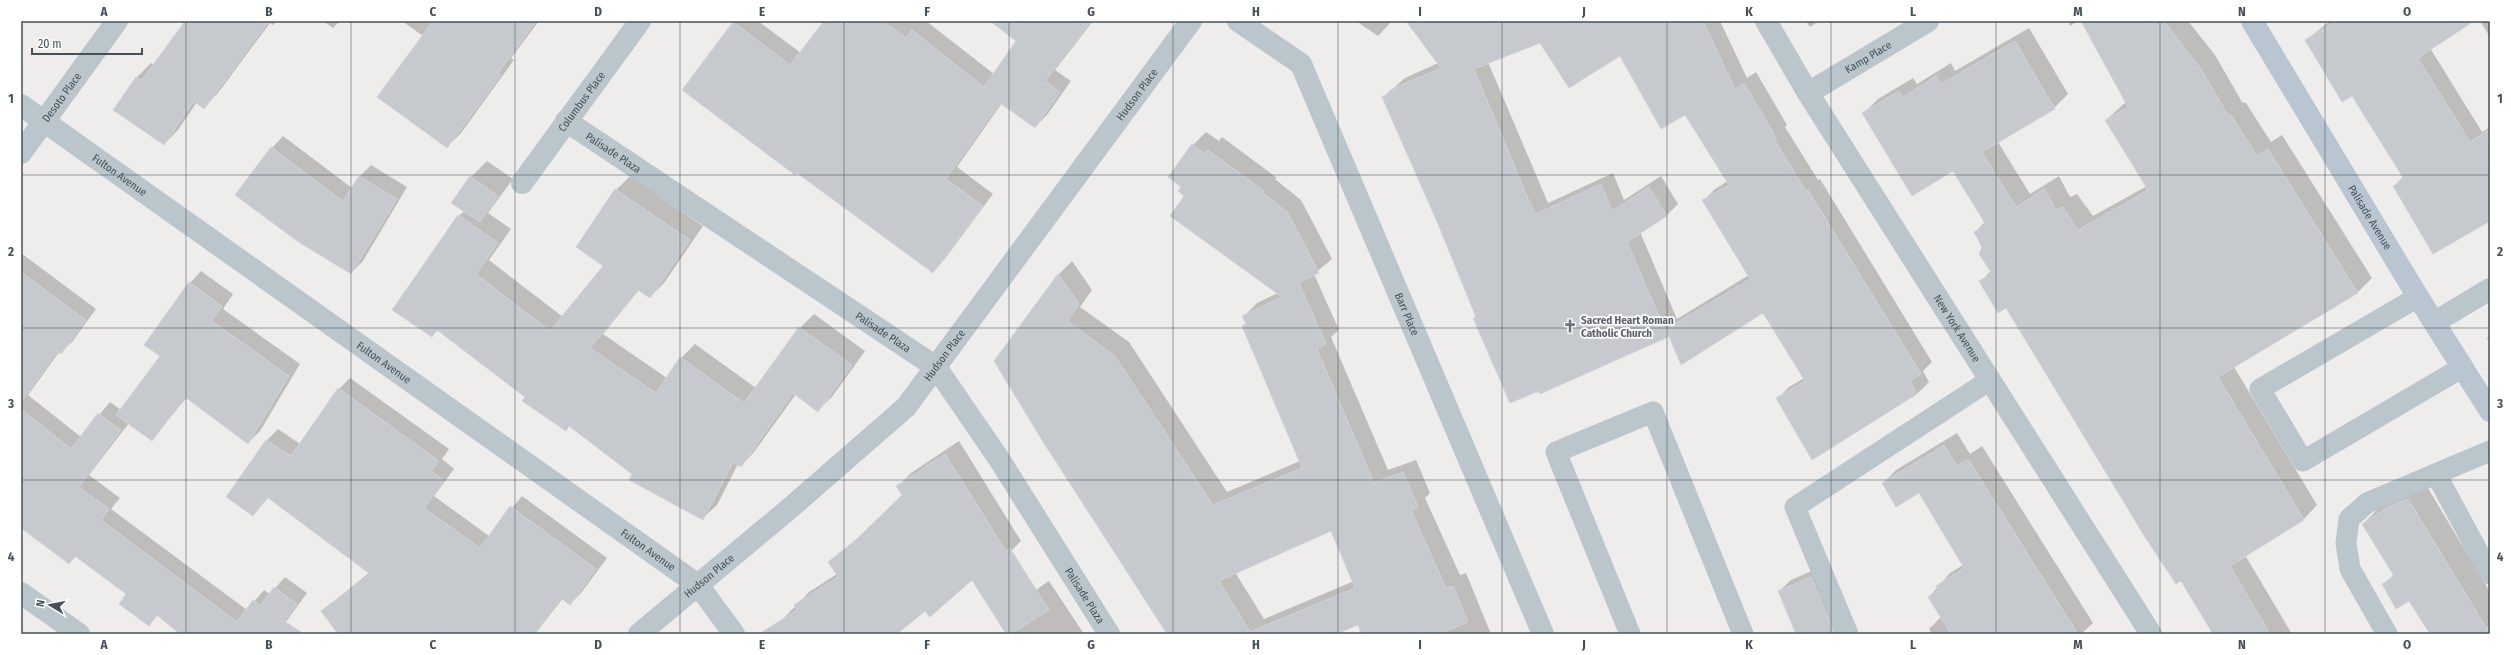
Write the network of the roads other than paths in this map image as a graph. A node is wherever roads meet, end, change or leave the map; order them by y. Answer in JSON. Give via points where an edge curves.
{"nodes":[{"id":1,"x":117,"y":21,"type":"edge"},
{"id":2,"x":640,"y":21,"type":"edge"},
{"id":3,"x":1191,"y":21,"type":"edge"},
{"id":4,"x":1238,"y":21,"type":"edge"},
{"id":5,"x":1766,"y":21,"type":"edge"},
{"id":6,"x":1928,"y":21,"type":"edge"},
{"id":7,"x":2255,"y":22,"type":"edge"},
{"id":8,"x":1808,"y":93,"type":"junction"},
{"id":9,"x":21,"y":105,"type":"edge"},
{"id":10,"x":566,"y":121,"type":"junction"},
{"id":11,"x":44,"y":122,"type":"junction"},
{"id":12,"x":21,"y":153,"type":"edge"},
{"id":13,"x":522,"y":183,"type":"dead end"},
{"id":14,"x":2490,"y":289,"type":"edge"},
{"id":15,"x":2418,"y":297,"type":"junction"},
{"id":16,"x":2435,"y":322,"type":"junction"},
{"id":17,"x":936,"y":367,"type":"junction"},
{"id":18,"x":2463,"y":367,"type":"junction"},
{"id":19,"x":1990,"y":380,"type":"junction"},
{"id":20,"x":2490,"y":411,"type":"edge"},
{"id":21,"x":2490,"y":451,"type":"edge"},
{"id":22,"x":2436,"y":474,"type":"junction"},
{"id":23,"x":2490,"y":574,"type":"edge"},
{"id":24,"x":698,"y":585,"type":"junction"},
{"id":25,"x":21,"y":593,"type":"edge"},
{"id":26,"x":80,"y":634,"type":"edge"},
{"id":27,"x":639,"y":634,"type":"edge"},
{"id":28,"x":734,"y":634,"type":"edge"},
{"id":29,"x":1109,"y":634,"type":"edge"},
{"id":30,"x":1543,"y":634,"type":"edge"},
{"id":31,"x":1630,"y":634,"type":"edge"},
{"id":32,"x":1743,"y":634,"type":"edge"},
{"id":33,"x":1848,"y":634,"type":"edge"},
{"id":34,"x":2151,"y":634,"type":"edge"},
{"id":35,"x":2387,"y":634,"type":"edge"}],
"edges":[{"from":1,"to":11,"type":"street","name":"Desoto Place"},
{"from":2,"to":10,"type":"street","name":"Columbus Place"},
{"from":3,"to":17,"type":"street","name":"Hudson Place"},
{"from":4,"to":30,"type":"street","name":"Barr Place","via":[[1301,64]]},
{"from":5,"to":8,"type":"street","name":"New York Avenue"},
{"from":6,"to":8,"type":"street","name":"Kamp Place"},
{"from":7,"to":15,"type":"main road","name":"Palisade Avenue"},
{"from":8,"to":19,"type":"street","name":"New York Avenue"},
{"from":9,"to":11,"type":"street","name":"Fulton Avenue"},
{"from":10,"to":13,"type":"street","name":"Columbus Place"},
{"from":10,"to":17,"type":"street","name":"Palisade Plaza"},
{"from":11,"to":12,"type":"street","name":"Desoto Place"},
{"from":11,"to":24,"type":"street","name":"Fulton Avenue"},
{"from":14,"to":16,"type":"street"},
{"from":15,"to":16,"type":"main road","name":"Palisade Avenue"},
{"from":15,"to":18,"type":"lane","via":[[2260,389],[2303,461]]},
{"from":16,"to":18,"type":"main road","name":"Palisade Avenue"},
{"from":17,"to":24,"type":"street","name":"Hudson Place","via":[[906,407]]},
{"from":17,"to":29,"type":"street","name":"Palisade Plaza","via":[[999,459]]},
{"from":18,"to":20,"type":"main road","name":"Palisade Avenue"},
{"from":19,"to":33,"type":"lane","via":[[1795,507]]},
{"from":19,"to":34,"type":"street","name":"New York Avenue"},
{"from":21,"to":22,"type":"lane"},
{"from":22,"to":23,"type":"lane"},
{"from":22,"to":35,"type":"lane","via":[[2367,503],[2349,520],[2346,543],[2350,570]]},
{"from":24,"to":27,"type":"street","name":"Hudson Place"},
{"from":24,"to":28,"type":"street","name":"Fulton Avenue"},
{"from":25,"to":26,"type":"street"},
{"from":31,"to":32,"type":"lane","via":[[1556,452],[1653,412]]}]}
